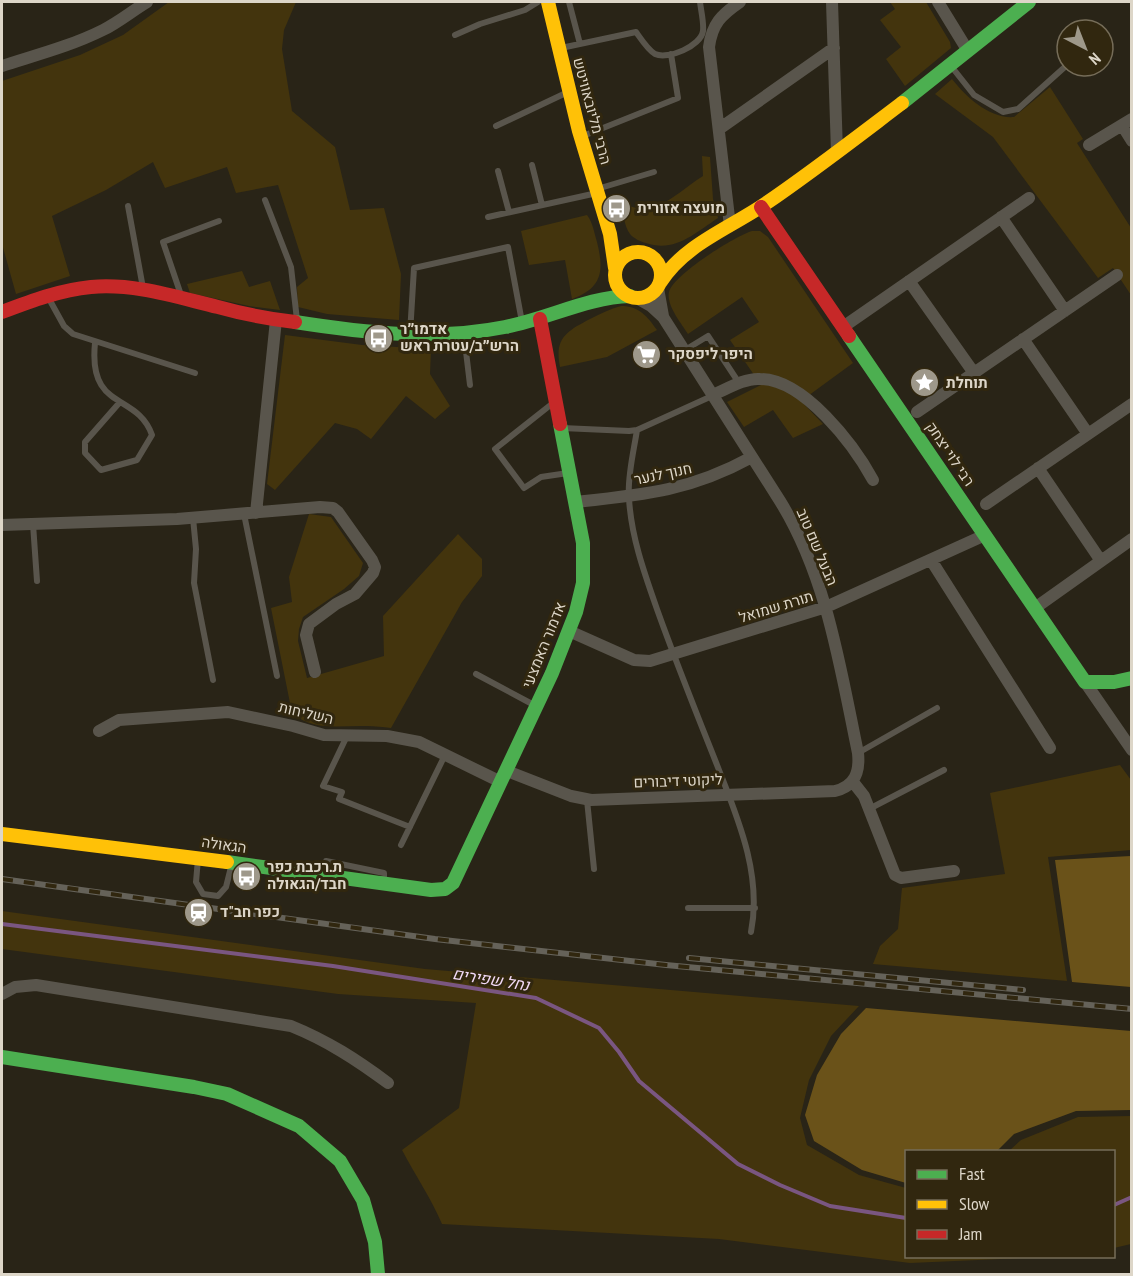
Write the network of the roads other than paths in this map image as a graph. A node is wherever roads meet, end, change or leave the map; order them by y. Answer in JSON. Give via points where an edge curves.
{"nodes":[{"id":1,"x":147,"y":2,"type":"edge"},
{"id":2,"x":538,"y":2,"type":"edge"},
{"id":3,"x":548,"y":2,"type":"edge"},
{"id":4,"x":569,"y":2,"type":"edge"},
{"id":5,"x":700,"y":2,"type":"edge"},
{"id":6,"x":740,"y":2,"type":"edge"},
{"id":7,"x":832,"y":2,"type":"edge"},
{"id":8,"x":938,"y":2,"type":"edge"},
{"id":9,"x":1029,"y":2,"type":"edge"},
{"id":10,"x":455,"y":35,"type":"dead end"},
{"id":11,"x":580,"y":44,"type":"junction"},
{"id":12,"x":834,"y":48,"type":"junction"},
{"id":13,"x":558,"y":49,"type":"junction"},
{"id":14,"x":968,"y":51,"type":"junction"},
{"id":15,"x":671,"y":54,"type":"junction"},
{"id":16,"x":950,"y":65,"type":"junction"},
{"id":17,"x":2,"y":66,"type":"edge"},
{"id":18,"x":1055,"y":76,"type":"edge"},
{"id":19,"x":569,"y":92,"type":"junction"},
{"id":20,"x":1127,"y":122,"type":"edge"},
{"id":21,"x":496,"y":126,"type":"dead end"},
{"id":22,"x":719,"y":129,"type":"junction"},
{"id":23,"x":581,"y":137,"type":"junction"},
{"id":24,"x":1131,"y":141,"type":"edge"},
{"id":25,"x":1089,"y":146,"type":"dead end"},
{"id":26,"x":837,"y":153,"type":"junction"},
{"id":27,"x":532,"y":165,"type":"dead end"},
{"id":28,"x":498,"y":171,"type":"dead end"},
{"id":29,"x":654,"y":172,"type":"dead end"},
{"id":30,"x":597,"y":191,"type":"junction"},
{"id":31,"x":1029,"y":198,"type":"dead end"},
{"id":32,"x":266,"y":200,"type":"dead end"},
{"id":33,"x":542,"y":205,"type":"junction"},
{"id":34,"x":128,"y":206,"type":"dead end"},
{"id":35,"x":761,"y":207,"type":"junction"},
{"id":36,"x":509,"y":212,"type":"junction"},
{"id":37,"x":488,"y":217,"type":"dead end"},
{"id":38,"x":1000,"y":218,"type":"junction"},
{"id":39,"x":219,"y":221,"type":"dead end"},
{"id":40,"x":730,"y":226,"type":"junction"},
{"id":41,"x":608,"y":227,"type":"junction"},
{"id":42,"x":687,"y":254,"type":"junction"},
{"id":43,"x":645,"y":256,"type":"junction"},
{"id":44,"x":614,"y":272,"type":"junction"},
{"id":45,"x":1117,"y":274,"type":"dead end"},
{"id":46,"x":909,"y":281,"type":"junction"},
{"id":47,"x":659,"y":285,"type":"junction"},
{"id":48,"x":143,"y":289,"type":"junction"},
{"id":49,"x":47,"y":296,"type":"junction"},
{"id":50,"x":632,"y":297,"type":"junction"},
{"id":51,"x":183,"y":299,"type":"junction"},
{"id":52,"x":594,"y":300,"type":"junction"},
{"id":53,"x":1065,"y":311,"type":"junction"},
{"id":54,"x":2,"y":312,"type":"edge"},
{"id":55,"x":663,"y":317,"type":"junction"},
{"id":56,"x":540,"y":319,"type":"junction"},
{"id":57,"x":276,"y":320,"type":"junction"},
{"id":58,"x":297,"y":323,"type":"junction"},
{"id":59,"x":522,"y":324,"type":"junction"},
{"id":60,"x":843,"y":327,"type":"junction"},
{"id":61,"x":464,"y":333,"type":"junction"},
{"id":62,"x":410,"y":335,"type":"junction"},
{"id":63,"x":1023,"y":339,"type":"junction"},
{"id":64,"x":95,"y":343,"type":"junction"},
{"id":65,"x":684,"y":351,"type":"junction"},
{"id":66,"x":195,"y":373,"type":"dead end"},
{"id":67,"x":974,"y":373,"type":"junction"},
{"id":68,"x":740,"y":384,"type":"junction"},
{"id":69,"x":470,"y":385,"type":"dead end"},
{"id":70,"x":713,"y":395,"type":"junction"},
{"id":71,"x":556,"y":401,"type":"junction"},
{"id":72,"x":120,"y":402,"type":"junction"},
{"id":73,"x":1130,"y":407,"type":"edge"},
{"id":74,"x":917,"y":412,"type":"dead end"},
{"id":75,"x":561,"y":428,"type":"junction"},
{"id":76,"x":637,"y":430,"type":"junction"},
{"id":77,"x":1088,"y":434,"type":"junction"},
{"id":78,"x":752,"y":457,"type":"junction"},
{"id":79,"x":1038,"y":468,"type":"junction"},
{"id":80,"x":570,"y":473,"type":"junction"},
{"id":81,"x":873,"y":480,"type":"dead end"},
{"id":82,"x":628,"y":496,"type":"junction"},
{"id":83,"x":575,"y":502,"type":"junction"},
{"id":84,"x":986,"y":504,"type":"dead end"},
{"id":85,"x":250,"y":514,"type":"junction"},
{"id":86,"x":193,"y":518,"type":"junction"},
{"id":87,"x":33,"y":524,"type":"junction"},
{"id":88,"x":2,"y":525,"type":"edge"},
{"id":89,"x":985,"y":535,"type":"junction"},
{"id":90,"x":1131,"y":539,"type":"edge"},
{"id":91,"x":931,"y":560,"type":"junction"},
{"id":92,"x":1101,"y":561,"type":"junction"},
{"id":93,"x":37,"y":581,"type":"dead end"},
{"id":94,"x":826,"y":607,"type":"junction"},
{"id":95,"x":1035,"y":608,"type":"junction"},
{"id":96,"x":569,"y":631,"type":"junction"},
{"id":97,"x":673,"y":653,"type":"junction"},
{"id":98,"x":315,"y":672,"type":"dead end"},
{"id":99,"x":476,"y":674,"type":"dead end"},
{"id":100,"x":277,"y":676,"type":"dead end"},
{"id":101,"x":1131,"y":678,"type":"edge"},
{"id":102,"x":213,"y":680,"type":"dead end"},
{"id":103,"x":1085,"y":682,"type":"junction"},
{"id":104,"x":536,"y":706,"type":"junction"},
{"id":105,"x":937,"y":708,"type":"dead end"},
{"id":106,"x":99,"y":731,"type":"dead end"},
{"id":107,"x":348,"y":736,"type":"junction"},
{"id":108,"x":1050,"y":748,"type":"dead end"},
{"id":109,"x":1131,"y":750,"type":"edge"},
{"id":110,"x":858,"y":753,"type":"junction"},
{"id":111,"x":445,"y":755,"type":"junction"},
{"id":112,"x":944,"y":770,"type":"dead end"},
{"id":113,"x":504,"y":776,"type":"junction"},
{"id":114,"x":853,"y":782,"type":"junction"},
{"id":115,"x":728,"y":794,"type":"junction"},
{"id":116,"x":587,"y":800,"type":"junction"},
{"id":117,"x":869,"y":809,"type":"junction"},
{"id":118,"x":410,"y":827,"type":"junction"},
{"id":119,"x":2,"y":834,"type":"edge"},
{"id":120,"x":401,"y":845,"type":"dead end"},
{"id":121,"x":198,"y":858,"type":"junction"},
{"id":122,"x":326,"y":861,"type":"dead end"},
{"id":123,"x":232,"y":863,"type":"junction"},
{"id":124,"x":594,"y":868,"type":"dead end"},
{"id":125,"x":954,"y":871,"type":"dead end"},
{"id":126,"x":383,"y":884,"type":"junction"},
{"id":127,"x":441,"y":891,"type":"joint"},
{"id":128,"x":688,"y":908,"type":"dead end"},
{"id":129,"x":755,"y":908,"type":"junction"},
{"id":130,"x":751,"y":932,"type":"dead end"},
{"id":131,"x":2,"y":994,"type":"edge"},
{"id":132,"x":2,"y":1058,"type":"edge"},
{"id":133,"x":388,"y":1083,"type":"dead end"},
{"id":134,"x":378,"y":1275,"type":"edge"}],
"edges":[{"from":1,"to":17,"type":"street","via":[[94,34]]},
{"from":2,"to":10,"type":"lane"},
{"from":3,"to":13,"type":"main road","name":"הרבי מליובאוויטש"},
{"from":4,"to":11,"type":"lane"},
{"from":5,"to":15,"type":"lane","via":[[703,31],[699,40]]},
{"from":6,"to":22,"type":"street","via":[[717,21],[711,33],[709,47]]},
{"from":7,"to":12,"type":"street"},
{"from":8,"to":14,"type":"street"},
{"from":9,"to":14,"type":"main road"},
{"from":11,"to":13,"type":"lane"},
{"from":11,"to":15,"type":"lane","via":[[636,33],[654,53]]},
{"from":12,"to":22,"type":"street"},
{"from":12,"to":26,"type":"street"},
{"from":13,"to":19,"type":"main road","name":"הרבי מליובאוויטש"},
{"from":14,"to":16,"type":"main road"},
{"from":15,"to":23,"type":"lane","via":[[678,98]]},
{"from":16,"to":18,"type":"lane","via":[[974,94],[1003,112],[1018,109]]},
{"from":16,"to":26,"type":"main road"},
{"from":19,"to":21,"type":"lane"},
{"from":19,"to":23,"type":"main road","name":"הרבי מליובאוויטש"},
{"from":20,"to":24,"type":"street"},
{"from":20,"to":25,"type":"street"},
{"from":22,"to":40,"type":"street"},
{"from":23,"to":30,"type":"main road","name":"הרבי מליובאוויטש"},
{"from":26,"to":35,"type":"main road"},
{"from":27,"to":33,"type":"lane"},
{"from":28,"to":36,"type":"lane"},
{"from":29,"to":30,"type":"lane"},
{"from":30,"to":33,"type":"lane"},
{"from":30,"to":41,"type":"main road","name":"הרבי מליובאוויטש"},
{"from":31,"to":38,"type":"street"},
{"from":32,"to":58,"type":"lane","via":[[291,267]]},
{"from":33,"to":36,"type":"lane"},
{"from":34,"to":48,"type":"lane"},
{"from":35,"to":40,"type":"main road"},
{"from":35,"to":60,"type":"main road","name":"רבי לוי יצחק"},
{"from":36,"to":37,"type":"lane"},
{"from":38,"to":46,"type":"street"},
{"from":38,"to":53,"type":"street"},
{"from":39,"to":51,"type":"lane","via":[[163,242]]},
{"from":40,"to":42,"type":"main road"},
{"from":41,"to":43,"type":"main road","name":"הרבי מליובאוויטש","via":[[621,242]]},
{"from":41,"to":44,"type":"main road","name":"הרבי מליובאוויטש"},
{"from":42,"to":43,"type":"main road","via":[[670,259]]},
{"from":42,"to":47,"type":"main road"},
{"from":43,"to":44,"type":"main road","via":[[631,254],[623,258]]},
{"from":43,"to":47,"type":"main road","via":[[661,270]]},
{"from":44,"to":50,"type":"main road","via":[[619,289]]},
{"from":44,"to":52,"type":"main road","via":[[606,289]]},
{"from":45,"to":53,"type":"street"},
{"from":46,"to":60,"type":"street"},
{"from":46,"to":67,"type":"street"},
{"from":47,"to":50,"type":"main road","via":[[649,295]]},
{"from":47,"to":55,"type":"street","name":"הבעל שם טוב"},
{"from":48,"to":49,"type":"main road","via":[[91,286]]},
{"from":48,"to":51,"type":"main road"},
{"from":49,"to":54,"type":"main road"},
{"from":49,"to":64,"type":"lane","via":[[64,326]]},
{"from":50,"to":52,"type":"main road"},
{"from":50,"to":55,"type":"street","name":"הבעל שם טוב"},
{"from":51,"to":57,"type":"main road"},
{"from":52,"to":56,"type":"main road"},
{"from":53,"to":63,"type":"street"},
{"from":55,"to":65,"type":"street","name":"הבעל שם טוב"},
{"from":56,"to":59,"type":"main road"},
{"from":56,"to":71,"type":"main road","name":"אדמור האמצעי"},
{"from":57,"to":58,"type":"main road"},
{"from":57,"to":85,"type":"street"},
{"from":58,"to":62,"type":"main road"},
{"from":59,"to":61,"type":"main road"},
{"from":59,"to":62,"type":"lane","via":[[508,247],[414,268]]},
{"from":60,"to":89,"type":"main road","name":"רבי לוי יצחק"},
{"from":61,"to":62,"type":"main road"},
{"from":61,"to":69,"type":"lane"},
{"from":63,"to":67,"type":"street"},
{"from":63,"to":77,"type":"street"},
{"from":64,"to":66,"type":"lane"},
{"from":64,"to":72,"type":"lane","via":[[97,378],[103,390]]},
{"from":65,"to":68,"type":"lane","via":[[708,336]]},
{"from":65,"to":70,"type":"street","name":"הבעל שם טוב"},
{"from":67,"to":74,"type":"street"},
{"from":68,"to":70,"type":"street"},
{"from":68,"to":81,"type":"street","via":[[762,378],[799,393],[849,441]]},
{"from":70,"to":76,"type":"lane"},
{"from":70,"to":78,"type":"street","name":"הבעל שם טוב"},
{"from":71,"to":75,"type":"main road","name":"אדמור האמצעי"},
{"from":71,"to":80,"type":"lane","via":[[495,449],[524,488],[541,477]]},
{"from":72,"to":72,"type":"lane","via":[[85,442],[86,453],[101,470],[137,460],[152,435],[149,425]]},
{"from":73,"to":77,"type":"street"},
{"from":75,"to":76,"type":"lane"},
{"from":75,"to":80,"type":"main road","name":"אדמור האמצעי"},
{"from":76,"to":82,"type":"lane"},
{"from":77,"to":79,"type":"street"},
{"from":78,"to":82,"type":"street","name":"חנוך לנער","via":[[725,472],[682,487]]},
{"from":78,"to":94,"type":"street","name":"הבעל שם טוב","via":[[796,530]]},
{"from":79,"to":84,"type":"street"},
{"from":79,"to":92,"type":"street"},
{"from":80,"to":83,"type":"main road","name":"אדמור האמצעי"},
{"from":82,"to":83,"type":"street","name":"חנוך לנער"},
{"from":82,"to":97,"type":"lane","via":[[641,564]]},
{"from":83,"to":96,"type":"main road","name":"אדמור האמצעי","via":[[584,569]]},
{"from":85,"to":86,"type":"street"},
{"from":85,"to":98,"type":"street","via":[[333,508],[375,567],[355,594],[309,624],[306,635]]},
{"from":85,"to":100,"type":"lane"},
{"from":86,"to":87,"type":"street"},
{"from":86,"to":102,"type":"lane","via":[[194,583]]},
{"from":87,"to":88,"type":"street"},
{"from":87,"to":93,"type":"lane"},
{"from":89,"to":91,"type":"street","name":"תורת שמואל"},
{"from":89,"to":95,"type":"main road","name":"רבי לוי יצחק"},
{"from":90,"to":92,"type":"street"},
{"from":91,"to":94,"type":"street","name":"תורת שמואל"},
{"from":91,"to":108,"type":"street"},
{"from":92,"to":95,"type":"street"},
{"from":94,"to":97,"type":"street","name":"תורת שמואל"},
{"from":94,"to":110,"type":"street","name":"הבעל שם טוב"},
{"from":95,"to":103,"type":"main road","name":"רבי לוי יצחק"},
{"from":96,"to":97,"type":"street","name":"תורת שמואל","via":[[637,661]]},
{"from":96,"to":104,"type":"main road","name":"אדמור האמצעי"},
{"from":97,"to":115,"type":"lane"},
{"from":99,"to":104,"type":"lane"},
{"from":101,"to":103,"type":"main road"},
{"from":103,"to":109,"type":"street"},
{"from":104,"to":113,"type":"main road","name":"אדמור האמצעי"},
{"from":105,"to":110,"type":"lane"},
{"from":106,"to":107,"type":"street","name":"השליחות","via":[[119,720],[228,712],[324,735]]},
{"from":107,"to":111,"type":"street","name":"השליחות","via":[[405,738]]},
{"from":107,"to":118,"type":"lane","via":[[323,786],[342,792],[339,799]]},
{"from":110,"to":114,"type":"street","name":"הבעל שם טוב"},
{"from":111,"to":113,"type":"street","name":"השליחות"},
{"from":111,"to":118,"type":"lane"},
{"from":112,"to":117,"type":"lane"},
{"from":113,"to":116,"type":"street","name":"ליקוטי דיבורים"},
{"from":113,"to":127,"type":"main road","name":"אדמור האמצעי","via":[[453,883]]},
{"from":114,"to":115,"type":"street","name":"ליקוטי דיבורים","via":[[835,791]]},
{"from":114,"to":117,"type":"street"},
{"from":115,"to":116,"type":"street","name":"ליקוטי דיבורים"},
{"from":115,"to":129,"type":"lane","via":[[752,870]]},
{"from":116,"to":124,"type":"lane"},
{"from":117,"to":125,"type":"street","via":[[895,875],[902,878]]},
{"from":118,"to":120,"type":"lane"},
{"from":119,"to":121,"type":"main road","name":"הגאולה"},
{"from":121,"to":123,"type":"main road","name":"הגאולה"},
{"from":121,"to":123,"type":"lane","via":[[196,882],[203,894],[218,896],[226,886]]},
{"from":122,"to":126,"type":"lane","via":[[384,873]]},
{"from":123,"to":126,"type":"main road","name":"הגאולה"},
{"from":126,"to":127,"type":"main road","name":"הגאולה"},
{"from":128,"to":129,"type":"lane"},
{"from":129,"to":130,"type":"lane"},
{"from":131,"to":133,"type":"street","via":[[15,987],[36,985],[291,1026],[350,1055]]},
{"from":132,"to":134,"type":"main road","via":[[227,1094],[299,1126],[340,1161],[363,1200],[375,1242]]}]}
